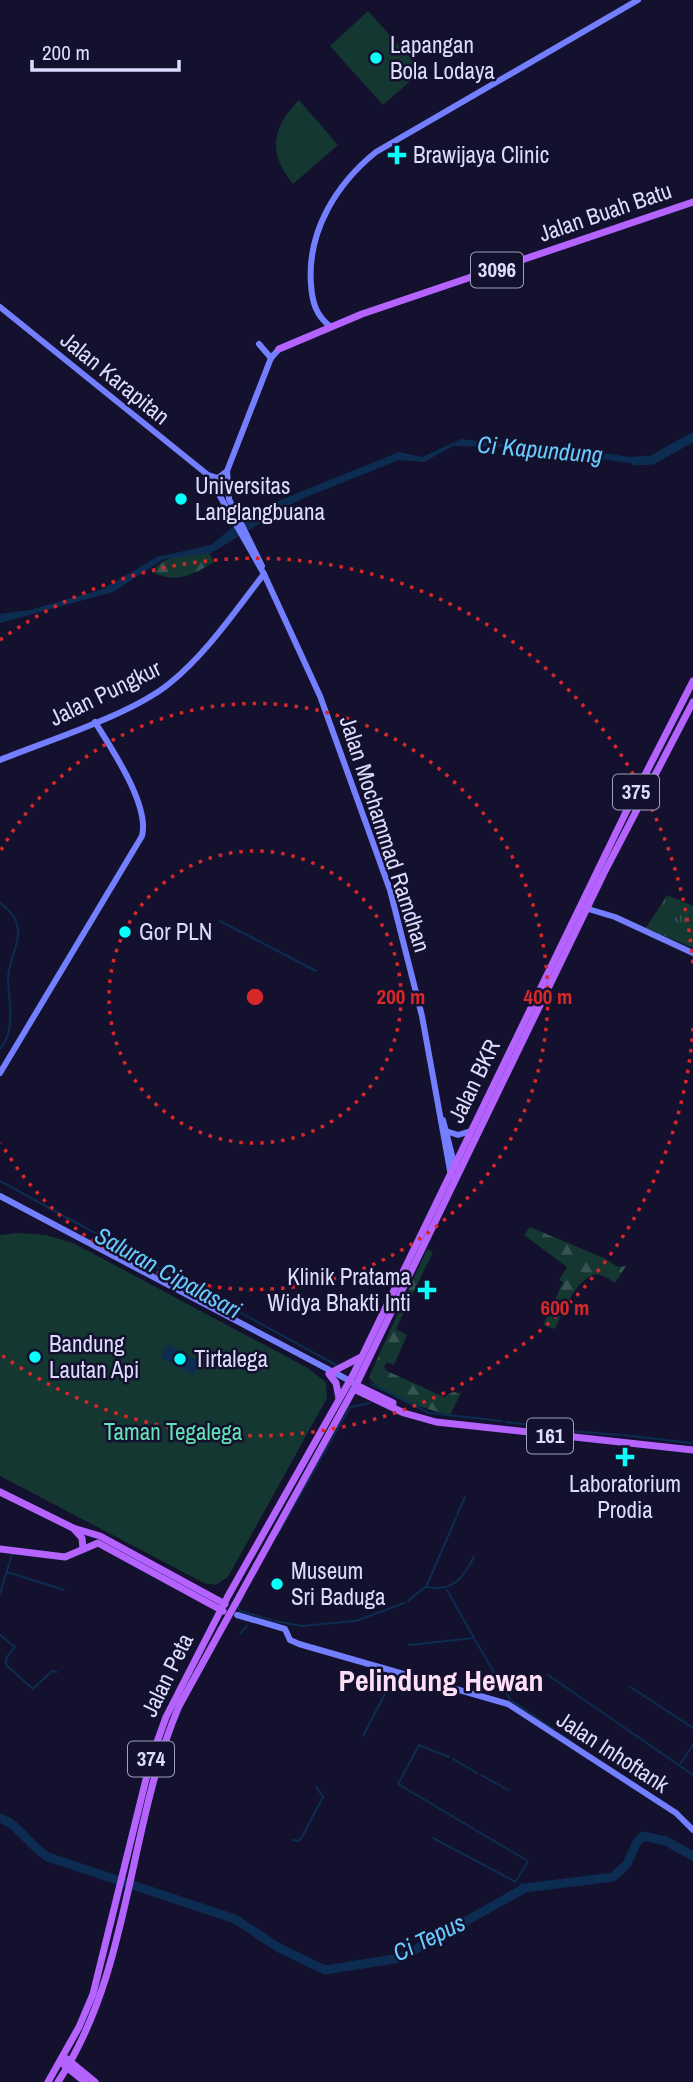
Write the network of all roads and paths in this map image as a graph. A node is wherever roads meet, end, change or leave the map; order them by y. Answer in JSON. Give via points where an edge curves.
{"nodes":[{"id":1,"x":638,"y":0,"type":"edge"},
{"id":2,"x":693,"y":202,"type":"edge"},
{"id":3,"x":0,"y":307,"type":"edge"},
{"id":4,"x":331,"y":327,"type":"junction"},
{"id":5,"x":259,"y":344,"type":"dead end"},
{"id":6,"x":279,"y":349,"type":"joint"},
{"id":7,"x":271,"y":358,"type":"junction"},
{"id":8,"x":227,"y":471,"type":"junction"},
{"id":9,"x":208,"y":475,"type":"junction"},
{"id":10,"x":236,"y":518,"type":"junction"},
{"id":11,"x":264,"y":574,"type":"junction"},
{"id":12,"x":693,"y":681,"type":"edge"},
{"id":13,"x":693,"y":702,"type":"edge"},
{"id":14,"x":95,"y":722,"type":"junction"},
{"id":15,"x":0,"y":760,"type":"edge"},
{"id":16,"x":584,"y":908,"type":"junction"},
{"id":17,"x":693,"y":953,"type":"edge"},
{"id":18,"x":0,"y":1073,"type":"edge"},
{"id":19,"x":441,"y":1115,"type":"junction"},
{"id":20,"x":446,"y":1131,"type":"junction"},
{"id":21,"x":471,"y":1131,"type":"junction"},
{"id":22,"x":456,"y":1169,"type":"junction"},
{"id":23,"x":452,"y":1177,"type":"junction"},
{"id":24,"x":0,"y":1196,"type":"edge"},
{"id":25,"x":362,"y":1356,"type":"junction"},
{"id":26,"x":364,"y":1369,"type":"junction"},
{"id":27,"x":330,"y":1373,"type":"junction"},
{"id":28,"x":352,"y":1385,"type":"junction"},
{"id":29,"x":371,"y":1395,"type":"junction"},
{"id":30,"x":342,"y":1404,"type":"junction"},
{"id":31,"x":693,"y":1450,"type":"edge"},
{"id":32,"x":0,"y":1492,"type":"edge"},
{"id":33,"x":275,"y":1510,"type":"junction"},
{"id":34,"x":283,"y":1514,"type":"junction"},
{"id":35,"x":73,"y":1528,"type":"junction"},
{"id":36,"x":105,"y":1543,"type":"junction"},
{"id":37,"x":0,"y":1549,"type":"edge"},
{"id":38,"x":83,"y":1549,"type":"junction"},
{"id":39,"x":150,"y":1567,"type":"junction"},
{"id":40,"x":233,"y":1588,"type":"junction"},
{"id":41,"x":209,"y":1595,"type":"junction"},
{"id":42,"x":222,"y":1606,"type":"junction"},
{"id":43,"x":232,"y":1612,"type":"junction"},
{"id":44,"x":693,"y":1830,"type":"edge"},
{"id":45,"x":125,"y":1885,"type":"junction"},
{"id":46,"x":66,"y":2062,"type":"junction"},
{"id":47,"x":48,"y":2082,"type":"edge"},
{"id":48,"x":58,"y":2082,"type":"edge"},
{"id":49,"x":85,"y":2082,"type":"edge"},
{"id":50,"x":94,"y":2082,"type":"edge"}],
"edges":[{"from":1,"to":4,"type":"main road","via":[[376,152],[348,178],[324,217],[312,253],[313,302],[318,315]]},
{"from":2,"to":4,"type":"main road","name":"Jalan Buah Batu","number":"3096"},
{"from":3,"to":9,"type":"main road","name":"Jalan Karapitan"},
{"from":4,"to":6,"type":"main road","name":"Jalan Buah Batu"},
{"from":5,"to":7,"type":"main road"},
{"from":6,"to":7,"type":"main road"},
{"from":7,"to":8,"type":"main road"},
{"from":8,"to":9,"type":"main road","via":[[218,478]]},
{"from":8,"to":10,"type":"main road","name":"Jalan Mochammad Ramdhan","via":[[226,489]]},
{"from":9,"to":10,"type":"main road","name":"Jalan Mochammad Ramdhan"},
{"from":10,"to":11,"type":"main road","name":"Jalan Mochammad Ramdhan"},
{"from":11,"to":14,"type":"main road","name":"Jalan Pungkur","via":[[187,669],[158,691]]},
{"from":11,"to":19,"type":"main road","name":"Jalan Mochammad Ramdhan","via":[[320,696],[390,890]]},
{"from":12,"to":16,"type":"main road","name":"Jalan BKR","number":"375"},
{"from":13,"to":16,"type":"main road","name":"Jalan BKR","number":"375"},
{"from":14,"to":15,"type":"main road","name":"Jalan Pungkur"},
{"from":14,"to":18,"type":"main road","via":[[129,781],[141,816],[142,836]]},
{"from":16,"to":17,"type":"main road","via":[[615,917]]},
{"from":16,"to":21,"type":"main road","name":"Jalan BKR","number":"375"},
{"from":16,"to":22,"type":"main road","name":"Jalan BKR","number":"375"},
{"from":19,"to":20,"type":"main road","name":"Jalan Mochammad Ramdhan"},
{"from":19,"to":23,"type":"main road","name":"Jalan Mochammad Ramdhan"},
{"from":20,"to":21,"type":"main road","via":[[457,1135]]},
{"from":20,"to":22,"type":"main road","name":"Jalan Mochammad Ramdhan"},
{"from":21,"to":22,"type":"main road","name":"Jalan BKR","number":"375"},
{"from":22,"to":23,"type":"main road","name":"Jalan BKR","number":"375"},
{"from":23,"to":25,"type":"main road","name":"Jalan BKR","number":"375"},
{"from":23,"to":26,"type":"main road","name":"Jalan BKR","number":"375"},
{"from":24,"to":27,"type":"main road"},
{"from":25,"to":27,"type":"main road"},
{"from":25,"to":28,"type":"main road","name":"Jalan BKR","number":"375"},
{"from":26,"to":28,"type":"main road","name":"Jalan BKR","number":"375"},
{"from":26,"to":29,"type":"main road"},
{"from":27,"to":28,"type":"main road"},
{"from":27,"to":30,"type":"main road"},
{"from":28,"to":29,"type":"main road","number":"161"},
{"from":28,"to":30,"type":"main road","name":"Jalan Peta","number":"374"},
{"from":29,"to":30,"type":"main road"},
{"from":29,"to":31,"type":"main road","number":"161","via":[[432,1422],[455,1426]]},
{"from":30,"to":33,"type":"main road","name":"Jalan Peta","number":"374"},
{"from":30,"to":34,"type":"main road","name":"Jalan Peta","number":"374"},
{"from":32,"to":35,"type":"main road"},
{"from":33,"to":34,"type":"main road"},
{"from":33,"to":40,"type":"main road","name":"Jalan Peta","number":"374"},
{"from":34,"to":43,"type":"main road","name":"Jalan Peta","number":"374"},
{"from":35,"to":36,"type":"main road"},
{"from":35,"to":38,"type":"main road","via":[[82,1538]]},
{"from":36,"to":38,"type":"main road"},
{"from":36,"to":39,"type":"main road"},
{"from":37,"to":38,"type":"main road","via":[[65,1557]]},
{"from":39,"to":41,"type":"main road"},
{"from":39,"to":42,"type":"main road"},
{"from":40,"to":41,"type":"main road"},
{"from":40,"to":42,"type":"main road","name":"Jalan Peta","number":"374"},
{"from":41,"to":42,"type":"main road"},
{"from":42,"to":43,"type":"main road"},
{"from":42,"to":45,"type":"main road","name":"Jalan Peta","number":"374","via":[[158,1737]]},
{"from":43,"to":44,"type":"main road","name":"Jalan Inhoftank","via":[[285,1629],[292,1641],[313,1648],[508,1704],[676,1813]]},
{"from":43,"to":45,"type":"main road","name":"Jalan Peta","number":"374","via":[[171,1723]]},
{"from":45,"to":46,"type":"main road","name":"Jalan Peta","number":"374","via":[[93,1994]]},
{"from":46,"to":47,"type":"main road","name":"Jalan Peta","number":"374"},
{"from":46,"to":48,"type":"main road","name":"Jalan Peta","number":"374"},
{"from":46,"to":49,"type":"main road"},
{"from":46,"to":50,"type":"main road"}]}
